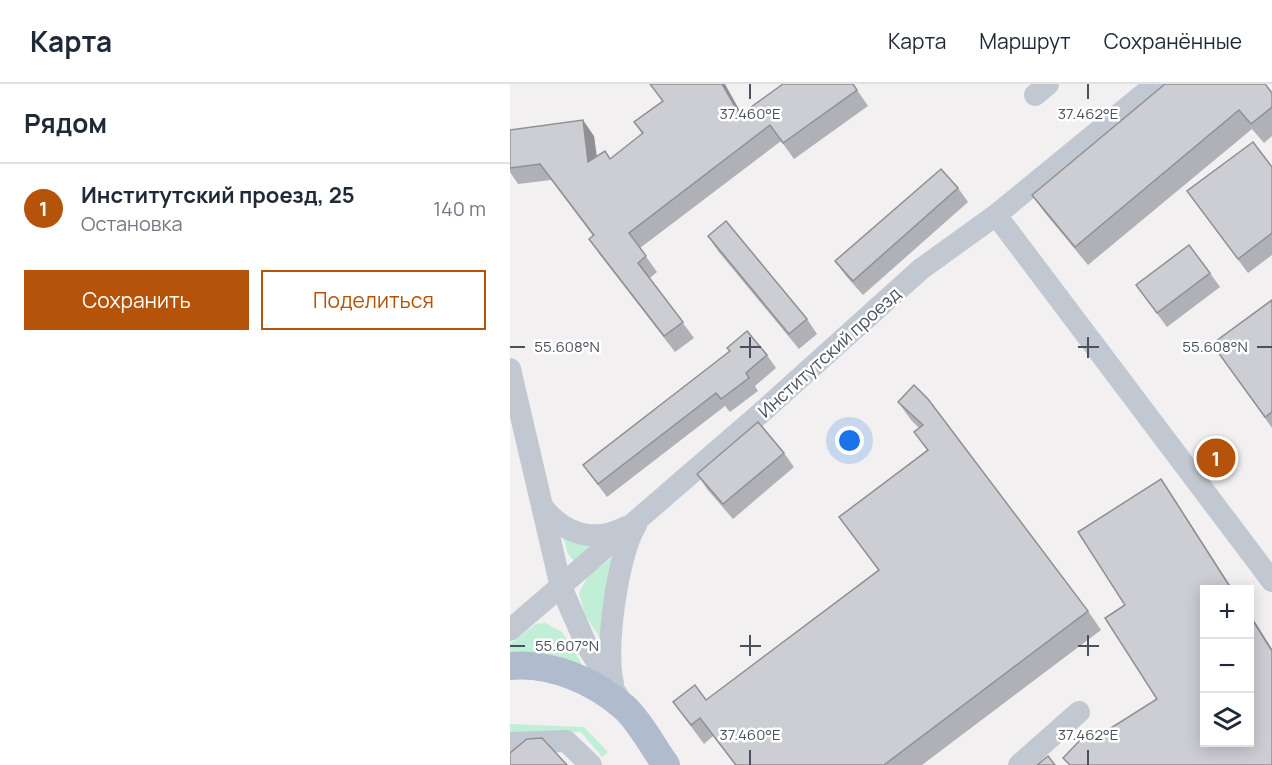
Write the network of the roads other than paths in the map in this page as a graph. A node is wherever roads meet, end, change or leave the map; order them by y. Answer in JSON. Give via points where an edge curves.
{"nodes":[{"id":1,"x":1156,"y":84,"type":"edge"},
{"id":2,"x":996,"y":215,"type":"junction"},
{"id":3,"x":510,"y":369,"type":"edge"},
{"id":4,"x":542,"y":506,"type":"junction"},
{"id":5,"x":640,"y":519,"type":"junction"},
{"id":6,"x":1272,"y":581,"type":"edge"},
{"id":7,"x":561,"y":587,"type":"junction"},
{"id":8,"x":510,"y":630,"type":"edge"},
{"id":9,"x":510,"y":666,"type":"edge"},
{"id":10,"x":621,"y":701,"type":"junction"},
{"id":11,"x":1079,"y":712,"type":"dead end"},
{"id":12,"x":510,"y":743,"type":"edge"},
{"id":13,"x":591,"y":765,"type":"edge"},
{"id":14,"x":666,"y":765,"type":"edge"},
{"id":15,"x":1019,"y":765,"type":"edge"}],
"edges":[{"from":1,"to":2,"type":"street","name":"Институтский проезд"},
{"from":2,"to":5,"type":"street","name":"Институтский проезд","via":[[921,269]]},
{"from":2,"to":6,"type":"street"},
{"from":3,"to":4,"type":"street"},
{"from":4,"to":5,"type":"street","via":[[552,519],[571,532],[597,536],[615,533]]},
{"from":4,"to":7,"type":"street"},
{"from":5,"to":7,"type":"street","name":"Институтский проезд"},
{"from":5,"to":10,"type":"street","via":[[624,552],[610,651]]},
{"from":7,"to":8,"type":"street","name":"Институтский проезд"},
{"from":7,"to":10,"type":"street","via":[[586,644]]},
{"from":9,"to":10,"type":"main road","via":[[565,672]]},
{"from":10,"to":14,"type":"main road"},
{"from":11,"to":15,"type":"street"},
{"from":12,"to":13,"type":"street","via":[[566,741]]}]}
